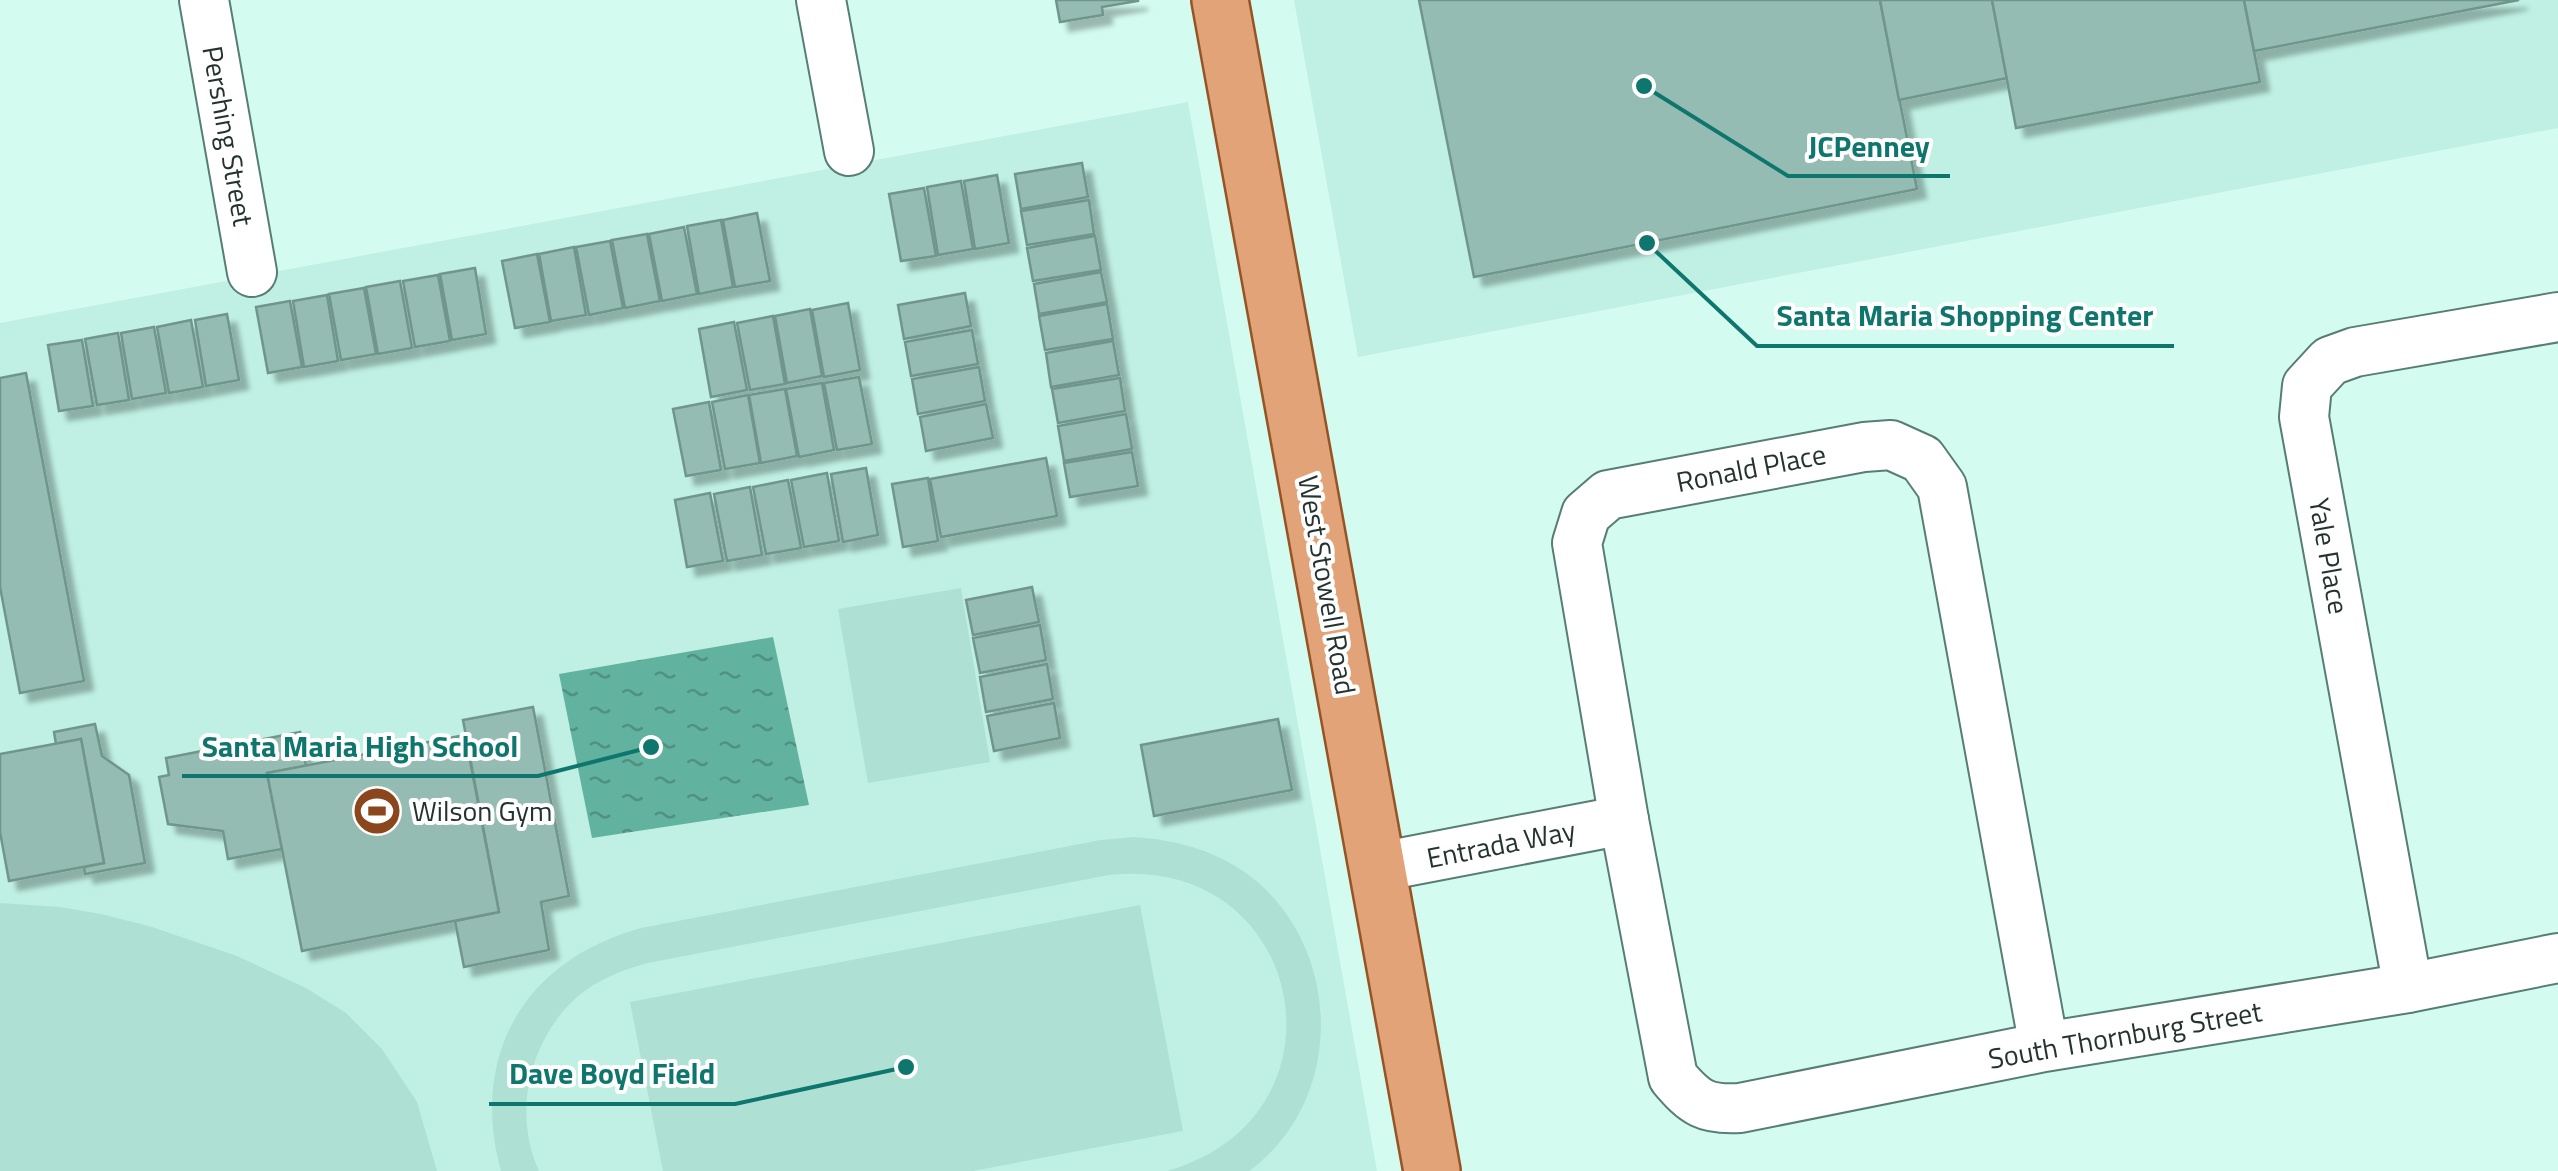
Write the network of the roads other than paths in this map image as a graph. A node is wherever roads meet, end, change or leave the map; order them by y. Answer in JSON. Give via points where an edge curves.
{"nodes":[{"id":1,"x":204,"y":0,"type":"edge"},
{"id":2,"x":821,"y":0,"type":"edge"},
{"id":3,"x":1220,"y":0,"type":"edge"},
{"id":4,"x":848,"y":151,"type":"dead end"},
{"id":5,"x":252,"y":272,"type":"dead end"},
{"id":6,"x":2558,"y":317,"type":"edge"},
{"id":7,"x":1624,"y":820,"type":"junction"},
{"id":8,"x":1378,"y":867,"type":"junction"},
{"id":9,"x":2558,"y":958,"type":"edge"},
{"id":10,"x":2408,"y":988,"type":"junction"},
{"id":11,"x":2044,"y":1047,"type":"junction"},
{"id":12,"x":1693,"y":1100,"type":"joint"},
{"id":13,"x":1432,"y":1171,"type":"edge"}],
"edges":[{"from":1,"to":5,"type":"street","name":"Pershing Street"},
{"from":2,"to":4,"type":"street"},
{"from":3,"to":8,"type":"main road","name":"West Stowell Road"},
{"from":6,"to":10,"type":"street","name":"Yale Place","via":[[2354,352],[2330,362],[2308,386],[2304,417]]},
{"from":7,"to":8,"type":"street","name":"Entrada Way"},
{"from":7,"to":11,"type":"street","name":"Ronald Place","via":[[1577,543],[1586,514],[1608,495],[1864,447],[1891,445],[1922,459],[1942,487]]},
{"from":7,"to":12,"type":"street","name":"Ronald Place","via":[[1672,1077]]},
{"from":8,"to":13,"type":"main road","name":"West Stowell Road"},
{"from":9,"to":10,"type":"street","name":"South Thornburg Street"},
{"from":10,"to":11,"type":"street","name":"South Thornburg Street"},
{"from":11,"to":12,"type":"street","name":"South Thornburg Street","via":[[1740,1108]]}]}
